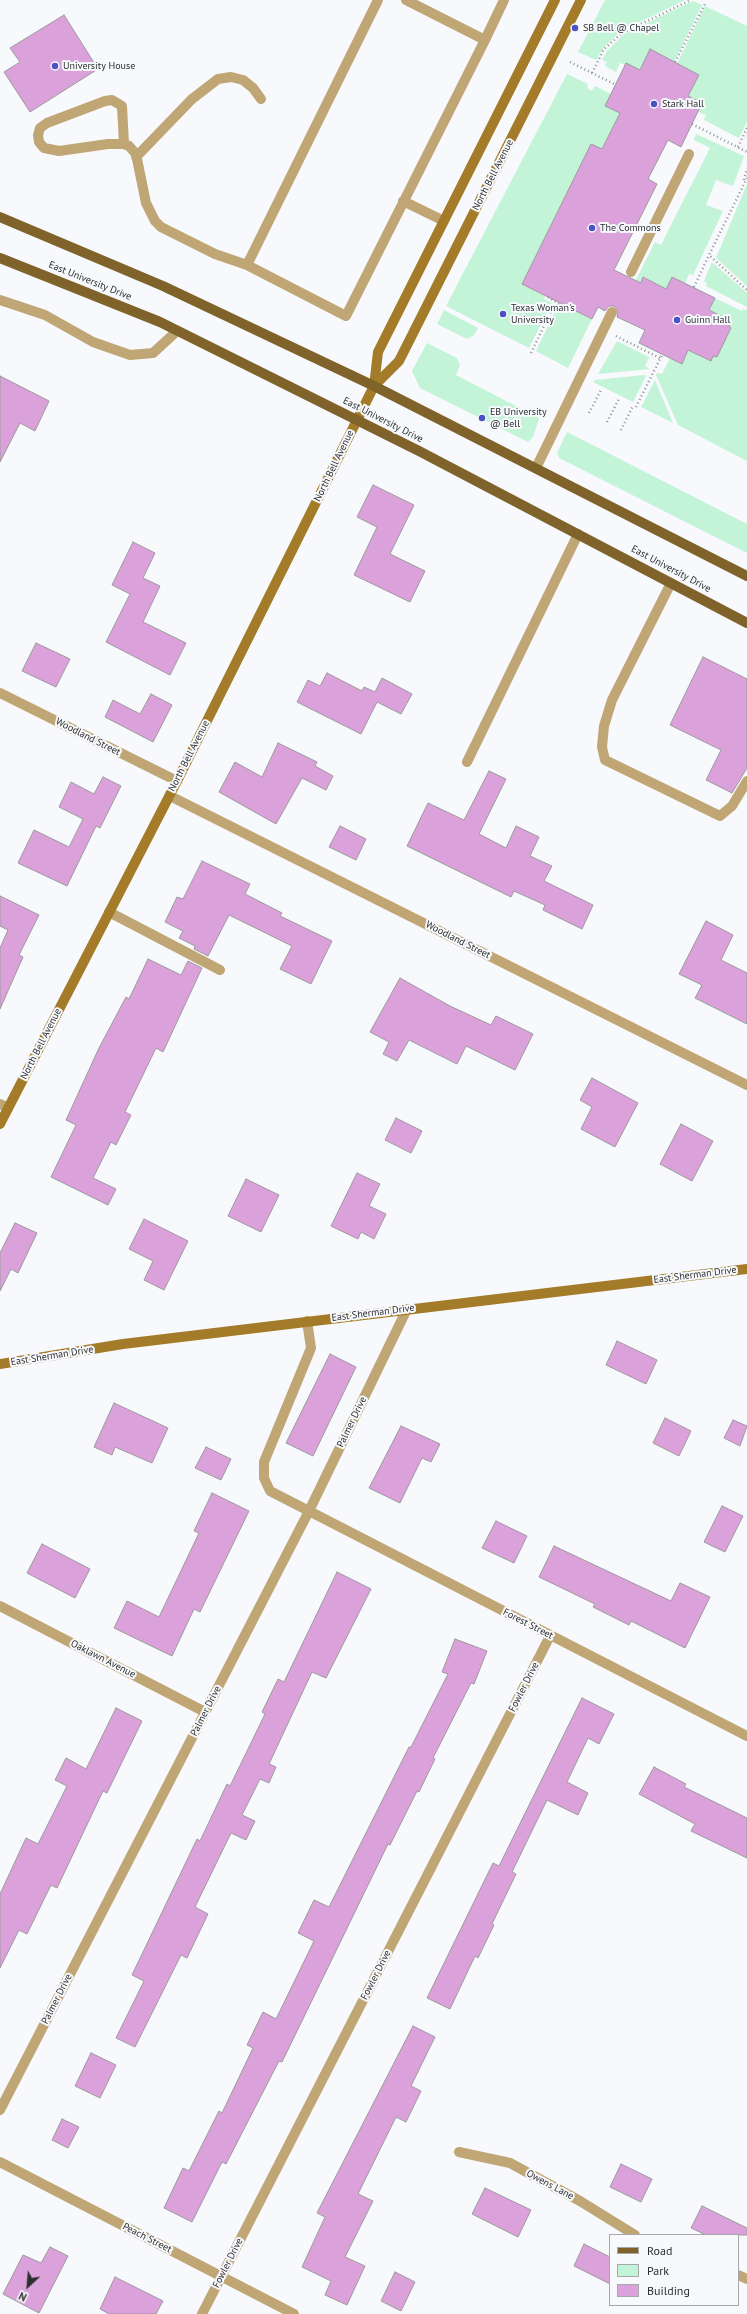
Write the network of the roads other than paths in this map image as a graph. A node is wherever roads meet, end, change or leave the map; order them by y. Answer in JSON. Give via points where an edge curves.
{"nodes":[{"id":1,"x":378,"y":0,"type":"edge"},
{"id":2,"x":406,"y":0,"type":"edge"},
{"id":3,"x":504,"y":0,"type":"edge"},
{"id":4,"x":555,"y":0,"type":"edge"},
{"id":5,"x":581,"y":0,"type":"edge"},
{"id":6,"x":485,"y":40,"type":"junction"},
{"id":7,"x":261,"y":99,"type":"dead end"},
{"id":8,"x":124,"y":144,"type":"junction"},
{"id":9,"x":689,"y":154,"type":"dead end"},
{"id":10,"x":136,"y":157,"type":"junction"},
{"id":11,"x":403,"y":201,"type":"junction"},
{"id":12,"x":0,"y":217,"type":"edge"},
{"id":13,"x":444,"y":221,"type":"junction"},
{"id":14,"x":0,"y":258,"type":"edge"},
{"id":15,"x":247,"y":265,"type":"junction"},
{"id":16,"x":631,"y":272,"type":"dead end"},
{"id":17,"x":0,"y":300,"type":"edge"},
{"id":18,"x":612,"y":312,"type":"dead end"},
{"id":19,"x":177,"y":331,"type":"junction"},
{"id":20,"x":374,"y":386,"type":"junction"},
{"id":21,"x":357,"y":420,"type":"junction"},
{"id":22,"x":536,"y":468,"type":"junction"},
{"id":23,"x":578,"y":534,"type":"junction"},
{"id":24,"x":747,"y":576,"type":"edge"},
{"id":25,"x":671,"y":583,"type":"junction"},
{"id":26,"x":747,"y":623,"type":"edge"},
{"id":27,"x":0,"y":693,"type":"edge"},
{"id":28,"x":467,"y":762,"type":"dead end"},
{"id":29,"x":747,"y":781,"type":"edge"},
{"id":30,"x":177,"y":782,"type":"junction"},
{"id":31,"x":170,"y":796,"type":"junction"},
{"id":32,"x":109,"y":912,"type":"junction"},
{"id":33,"x":220,"y":970,"type":"dead end"},
{"id":34,"x":747,"y":1085,"type":"edge"},
{"id":35,"x":4,"y":1106,"type":"edge"},
{"id":36,"x":0,"y":1124,"type":"edge"},
{"id":37,"x":747,"y":1269,"type":"edge"},
{"id":38,"x":407,"y":1309,"type":"junction"},
{"id":39,"x":307,"y":1321,"type":"junction"},
{"id":40,"x":0,"y":1364,"type":"edge"},
{"id":41,"x":309,"y":1511,"type":"junction"},
{"id":42,"x":0,"y":1606,"type":"edge"},
{"id":43,"x":550,"y":1636,"type":"junction"},
{"id":44,"x":205,"y":1712,"type":"junction"},
{"id":45,"x":747,"y":1736,"type":"edge"},
{"id":46,"x":0,"y":2110,"type":"edge"},
{"id":47,"x":459,"y":2152,"type":"dead end"},
{"id":48,"x":0,"y":2162,"type":"edge"},
{"id":49,"x":633,"y":2234,"type":"edge"},
{"id":50,"x":220,"y":2276,"type":"junction"},
{"id":51,"x":202,"y":2314,"type":"edge"},
{"id":52,"x":294,"y":2314,"type":"edge"}],
"edges":[{"from":1,"to":15,"type":"street"},
{"from":2,"to":6,"type":"street"},
{"from":3,"to":6,"type":"street"},
{"from":4,"to":13,"type":"main road","name":"North Bell Avenue"},
{"from":5,"to":20,"type":"main road","name":"North Bell Avenue","via":[[399,361]]},
{"from":6,"to":11,"type":"street"},
{"from":7,"to":10,"type":"street","via":[[243,80],[231,76],[218,79],[192,99]]},
{"from":8,"to":8,"type":"street","via":[[59,151],[44,148],[39,142],[38,135],[40,128],[47,123],[112,100],[122,106]]},
{"from":8,"to":10,"type":"street","via":[[129,146]]},
{"from":9,"to":16,"type":"street"},
{"from":10,"to":15,"type":"street","via":[[146,203],[161,227],[215,254]]},
{"from":11,"to":13,"type":"street"},
{"from":11,"to":15,"type":"street","via":[[346,316]]},
{"from":12,"to":20,"type":"main road","via":[[163,286]]},
{"from":13,"to":20,"type":"main road","name":"North Bell Avenue","via":[[378,352]]},
{"from":14,"to":19,"type":"main road","name":"East University Drive"},
{"from":17,"to":19,"type":"street","via":[[45,315],[93,342],[130,355],[153,353]]},
{"from":18,"to":22,"type":"street"},
{"from":19,"to":21,"type":"main road","name":"East University Drive"},
{"from":20,"to":21,"type":"main road","name":"North Bell Avenue"},
{"from":20,"to":22,"type":"main road"},
{"from":21,"to":23,"type":"main road","name":"East University Drive"},
{"from":21,"to":30,"type":"main road","name":"North Bell Avenue"},
{"from":22,"to":24,"type":"main road"},
{"from":23,"to":25,"type":"main road","name":"East University Drive"},
{"from":23,"to":28,"type":"street"},
{"from":25,"to":26,"type":"main road","name":"East University Drive"},
{"from":25,"to":29,"type":"street","via":[[612,700],[604,726],[602,747],[605,760],[720,816],[732,806]]},
{"from":27,"to":30,"type":"street","name":"Woodland Street"},
{"from":30,"to":31,"type":"main road","name":"North Bell Avenue"},
{"from":31,"to":32,"type":"main road","name":"North Bell Avenue"},
{"from":31,"to":34,"type":"street","name":"Woodland Street"},
{"from":32,"to":33,"type":"street"},
{"from":32,"to":35,"type":"main road","name":"North Bell Avenue"},
{"from":35,"to":36,"type":"main road","name":"North Bell Avenue"},
{"from":37,"to":38,"type":"main road","name":"East Sherman Drive"},
{"from":38,"to":39,"type":"main road","name":"East Sherman Drive"},
{"from":38,"to":41,"type":"street","name":"Palmer Drive"},
{"from":39,"to":40,"type":"main road","name":"East Sherman Drive","via":[[123,1344]]},
{"from":39,"to":41,"type":"street","name":"Forest Street","via":[[312,1348],[264,1462],[264,1478],[270,1491]]},
{"from":41,"to":43,"type":"street","name":"Forest Street"},
{"from":41,"to":44,"type":"street","name":"Palmer Drive"},
{"from":42,"to":44,"type":"street","name":"Oaklawn Avenue"},
{"from":43,"to":45,"type":"street","name":"Forest Street"},
{"from":43,"to":50,"type":"street","name":"Fowler Drive"},
{"from":44,"to":46,"type":"street","name":"Palmer Drive"},
{"from":47,"to":49,"type":"street","name":"Owens Lane","via":[[510,2163]]},
{"from":48,"to":50,"type":"street","name":"Peach Street"},
{"from":50,"to":51,"type":"street","name":"Fowler Drive"},
{"from":50,"to":52,"type":"street","name":"Peach Street"}]}
